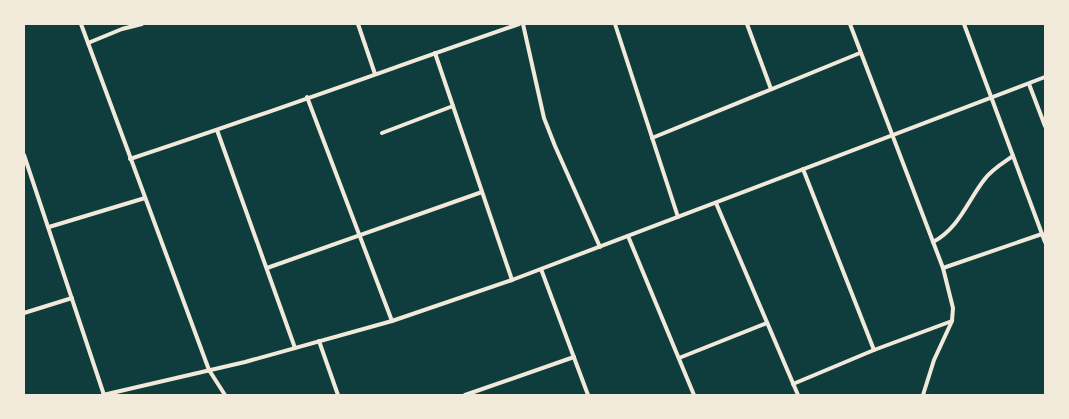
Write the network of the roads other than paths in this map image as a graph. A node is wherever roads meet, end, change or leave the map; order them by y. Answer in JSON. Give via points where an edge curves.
{"nodes":[{"id":1,"x":81,"y":24,"type":"edge"},
{"id":2,"x":142,"y":24,"type":"edge"},
{"id":3,"x":358,"y":24,"type":"edge"},
{"id":4,"x":519,"y":24,"type":"edge"},
{"id":5,"x":523,"y":24,"type":"edge"},
{"id":6,"x":615,"y":24,"type":"edge"},
{"id":7,"x":747,"y":24,"type":"edge"},
{"id":8,"x":850,"y":24,"type":"edge"},
{"id":9,"x":964,"y":24,"type":"edge"},
{"id":10,"x":88,"y":44,"type":"junction"},
{"id":11,"x":435,"y":53,"type":"junction"},
{"id":12,"x":860,"y":53,"type":"junction"},
{"id":13,"x":376,"y":74,"type":"junction"},
{"id":14,"x":1045,"y":77,"type":"edge"},
{"id":15,"x":1029,"y":84,"type":"junction"},
{"id":16,"x":771,"y":89,"type":"junction"},
{"id":17,"x":307,"y":97,"type":"junction"},
{"id":18,"x":992,"y":98,"type":"junction"},
{"id":19,"x":453,"y":106,"type":"junction"},
{"id":20,"x":1045,"y":126,"type":"edge"},
{"id":21,"x":217,"y":130,"type":"junction"},
{"id":22,"x":382,"y":133,"type":"dead end"},
{"id":23,"x":891,"y":135,"type":"junction"},
{"id":24,"x":652,"y":138,"type":"junction"},
{"id":25,"x":24,"y":155,"type":"edge"},
{"id":26,"x":1013,"y":156,"type":"junction"},
{"id":27,"x":130,"y":159,"type":"junction"},
{"id":28,"x":803,"y":169,"type":"junction"},
{"id":29,"x":482,"y":192,"type":"junction"},
{"id":30,"x":145,"y":198,"type":"junction"},
{"id":31,"x":716,"y":202,"type":"junction"},
{"id":32,"x":678,"y":217,"type":"junction"},
{"id":33,"x":48,"y":227,"type":"junction"},
{"id":34,"x":1042,"y":234,"type":"junction"},
{"id":35,"x":361,"y":236,"type":"junction"},
{"id":36,"x":628,"y":236,"type":"junction"},
{"id":37,"x":933,"y":242,"type":"junction"},
{"id":38,"x":1045,"y":242,"type":"edge"},
{"id":39,"x":600,"y":247,"type":"junction"},
{"id":40,"x":267,"y":268,"type":"junction"},
{"id":41,"x":943,"y":268,"type":"junction"},
{"id":42,"x":542,"y":269,"type":"junction"},
{"id":43,"x":512,"y":280,"type":"junction"},
{"id":44,"x":72,"y":298,"type":"junction"},
{"id":45,"x":24,"y":313,"type":"edge"},
{"id":46,"x":392,"y":321,"type":"junction"},
{"id":47,"x":952,"y":321,"type":"junction"},
{"id":48,"x":767,"y":323,"type":"junction"},
{"id":49,"x":319,"y":341,"type":"junction"},
{"id":50,"x":295,"y":348,"type":"junction"},
{"id":51,"x":874,"y":350,"type":"junction"},
{"id":52,"x":574,"y":357,"type":"junction"},
{"id":53,"x":679,"y":358,"type":"junction"},
{"id":54,"x":208,"y":370,"type":"junction"},
{"id":55,"x":793,"y":384,"type":"junction"},
{"id":56,"x":122,"y":393,"type":"edge"},
{"id":57,"x":103,"y":395,"type":"edge"},
{"id":58,"x":225,"y":395,"type":"edge"},
{"id":59,"x":338,"y":395,"type":"edge"},
{"id":60,"x":465,"y":395,"type":"edge"},
{"id":61,"x":588,"y":395,"type":"edge"},
{"id":62,"x":694,"y":395,"type":"edge"},
{"id":63,"x":798,"y":395,"type":"edge"},
{"id":64,"x":923,"y":395,"type":"edge"}],
"edges":[{"from":1,"to":10,"type":"street"},
{"from":2,"to":10,"type":"street","via":[[122,29]]},
{"from":3,"to":13,"type":"street"},
{"from":4,"to":11,"type":"street"},
{"from":5,"to":39,"type":"street","via":[[544,118]]},
{"from":6,"to":24,"type":"street"},
{"from":7,"to":16,"type":"street"},
{"from":8,"to":12,"type":"street"},
{"from":9,"to":18,"type":"street"},
{"from":10,"to":27,"type":"street"},
{"from":11,"to":13,"type":"street"},
{"from":11,"to":19,"type":"street"},
{"from":12,"to":16,"type":"street"},
{"from":12,"to":23,"type":"street"},
{"from":13,"to":17,"type":"street"},
{"from":14,"to":15,"type":"street"},
{"from":15,"to":18,"type":"street"},
{"from":15,"to":20,"type":"street"},
{"from":16,"to":24,"type":"street"},
{"from":17,"to":21,"type":"street"},
{"from":17,"to":35,"type":"street"},
{"from":18,"to":23,"type":"street"},
{"from":18,"to":26,"type":"street"},
{"from":19,"to":22,"type":"street"},
{"from":19,"to":29,"type":"street"},
{"from":21,"to":27,"type":"street"},
{"from":21,"to":40,"type":"street"},
{"from":23,"to":28,"type":"street"},
{"from":23,"to":37,"type":"street"},
{"from":24,"to":32,"type":"street"},
{"from":25,"to":33,"type":"street"},
{"from":26,"to":34,"type":"street"},
{"from":26,"to":37,"type":"street","via":[[984,178],[956,224],[944,236]]},
{"from":27,"to":30,"type":"street"},
{"from":28,"to":31,"type":"street"},
{"from":28,"to":51,"type":"street"},
{"from":29,"to":35,"type":"street"},
{"from":29,"to":43,"type":"street"},
{"from":30,"to":33,"type":"street"},
{"from":30,"to":54,"type":"street"},
{"from":31,"to":32,"type":"street"},
{"from":31,"to":48,"type":"street"},
{"from":32,"to":36,"type":"street"},
{"from":33,"to":44,"type":"street"},
{"from":34,"to":38,"type":"street"},
{"from":34,"to":41,"type":"street"},
{"from":35,"to":40,"type":"street"},
{"from":35,"to":46,"type":"street"},
{"from":36,"to":39,"type":"street"},
{"from":36,"to":53,"type":"street"},
{"from":37,"to":41,"type":"street"},
{"from":39,"to":42,"type":"street"},
{"from":40,"to":50,"type":"street"},
{"from":41,"to":47,"type":"street","via":[[953,308]]},
{"from":42,"to":43,"type":"street"},
{"from":42,"to":52,"type":"street"},
{"from":43,"to":46,"type":"street"},
{"from":44,"to":45,"type":"street"},
{"from":44,"to":57,"type":"street"},
{"from":46,"to":49,"type":"street"},
{"from":47,"to":51,"type":"street"},
{"from":47,"to":64,"type":"street","via":[[931,366]]},
{"from":48,"to":53,"type":"street"},
{"from":48,"to":55,"type":"street"},
{"from":49,"to":50,"type":"street"},
{"from":49,"to":59,"type":"street"},
{"from":50,"to":54,"type":"street"},
{"from":51,"to":55,"type":"street"},
{"from":52,"to":60,"type":"street"},
{"from":52,"to":61,"type":"street"},
{"from":53,"to":62,"type":"street"},
{"from":54,"to":56,"type":"street"},
{"from":54,"to":58,"type":"street"},
{"from":55,"to":63,"type":"street"},
{"from":56,"to":57,"type":"street"}]}
